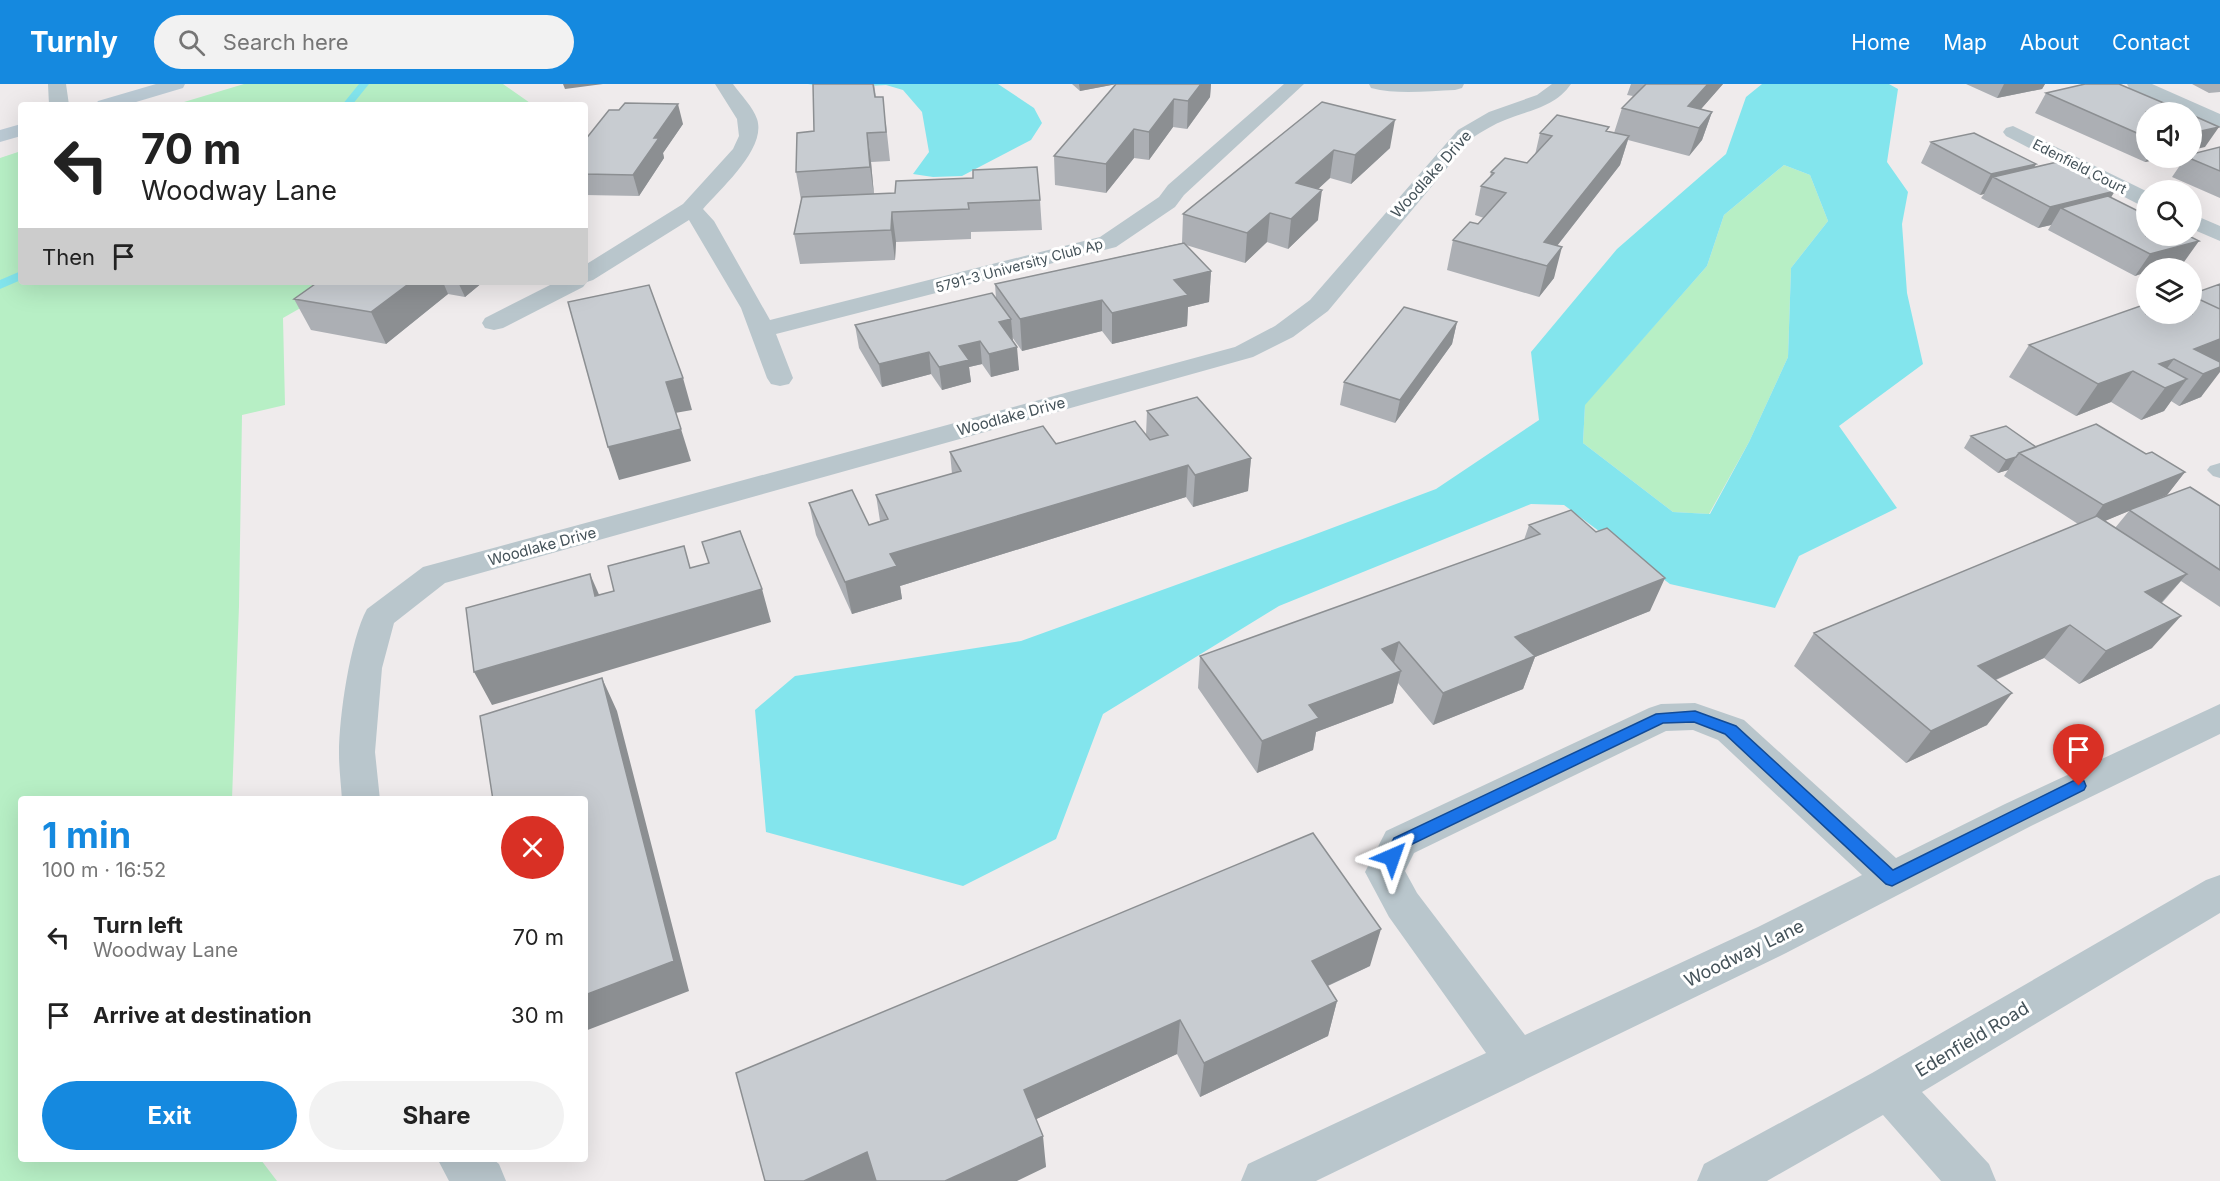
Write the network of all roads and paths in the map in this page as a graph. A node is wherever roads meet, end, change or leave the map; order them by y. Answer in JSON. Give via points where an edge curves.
{"nodes":[{"id":1,"x":57,"y":84,"type":"edge"},
{"id":2,"x":176,"y":84,"type":"edge"},
{"id":3,"x":724,"y":84,"type":"edge"},
{"id":4,"x":1295,"y":84,"type":"edge"},
{"id":5,"x":1378,"y":84,"type":"edge"},
{"id":6,"x":1455,"y":84,"type":"edge"},
{"id":7,"x":1562,"y":84,"type":"edge"},
{"id":8,"x":2136,"y":84,"type":"edge"},
{"id":9,"x":59,"y":102,"type":"edge"},
{"id":10,"x":115,"y":102,"type":"edge"},
{"id":11,"x":2220,"y":121,"type":"edge"},
{"id":12,"x":18,"y":130,"type":"edge"},
{"id":13,"x":2013,"y":132,"type":"dead end"},
{"id":14,"x":0,"y":136,"type":"edge"},
{"id":15,"x":2136,"y":194,"type":"edge"},
{"id":16,"x":691,"y":209,"type":"junction"},
{"id":17,"x":2202,"y":226,"type":"edge"},
{"id":18,"x":2220,"y":234,"type":"edge"},
{"id":19,"x":588,"y":273,"type":"edge"},
{"id":20,"x":569,"y":285,"type":"edge"},
{"id":21,"x":494,"y":323,"type":"dead end"},
{"id":22,"x":761,"y":330,"type":"junction"},
{"id":23,"x":780,"y":378,"type":"dead end"},
{"id":24,"x":2220,"y":717,"type":"edge"},
{"id":25,"x":361,"y":796,"type":"edge"},
{"id":26,"x":1892,"y":879,"type":"junction"},
{"id":27,"x":2220,"y":892,"type":"edge"},
{"id":28,"x":1518,"y":1061,"type":"junction"},
{"id":29,"x":1888,"y":1088,"type":"junction"},
{"id":30,"x":463,"y":1162,"type":"edge"},
{"id":31,"x":482,"y":1181,"type":"edge"},
{"id":32,"x":1265,"y":1181,"type":"edge"},
{"id":33,"x":1721,"y":1181,"type":"edge"},
{"id":34,"x":1972,"y":1181,"type":"edge"}],
"edges":[{"from":1,"to":9,"type":"street"},
{"from":2,"to":10,"type":"street"},
{"from":3,"to":16,"type":"street","via":[[747,119],[749,136],[742,151]]},
{"from":4,"to":22,"type":"street","name":"5791-3 University Club Ap","via":[[1167,202],[1108,243]]},
{"from":5,"to":6,"type":"street"},
{"from":7,"to":25,"type":"street","name":"Woodlake Drive","via":[[1535,105],[1490,119],[1465,134],[1331,293],[1292,328],[1244,352],[434,575],[379,617],[364,668],[357,752]]},
{"from":8,"to":11,"type":"street"},
{"from":12,"to":14,"type":"street"},
{"from":13,"to":15,"type":"street","name":"Edenfield Court"},
{"from":16,"to":19,"type":"street"},
{"from":16,"to":22,"type":"street","via":[[703,221],[753,308]]},
{"from":17,"to":18,"type":"street"},
{"from":20,"to":21,"type":"street"},
{"from":22,"to":23,"type":"street"},
{"from":24,"to":26,"type":"street","name":"Woodway Lane"},
{"from":26,"to":28,"type":"street","name":"Woodway Lane"},
{"from":26,"to":28,"type":"street","via":[[1731,730],[1695,716],[1661,718],[1400,842],[1385,872],[1403,904]]},
{"from":27,"to":29,"type":"street","name":"Edenfield Road"},
{"from":28,"to":32,"type":"street","name":"Woodway Lane"},
{"from":29,"to":33,"type":"street","name":"Edenfield Road"},
{"from":29,"to":34,"type":"street"},
{"from":30,"to":31,"type":"street"}]}
